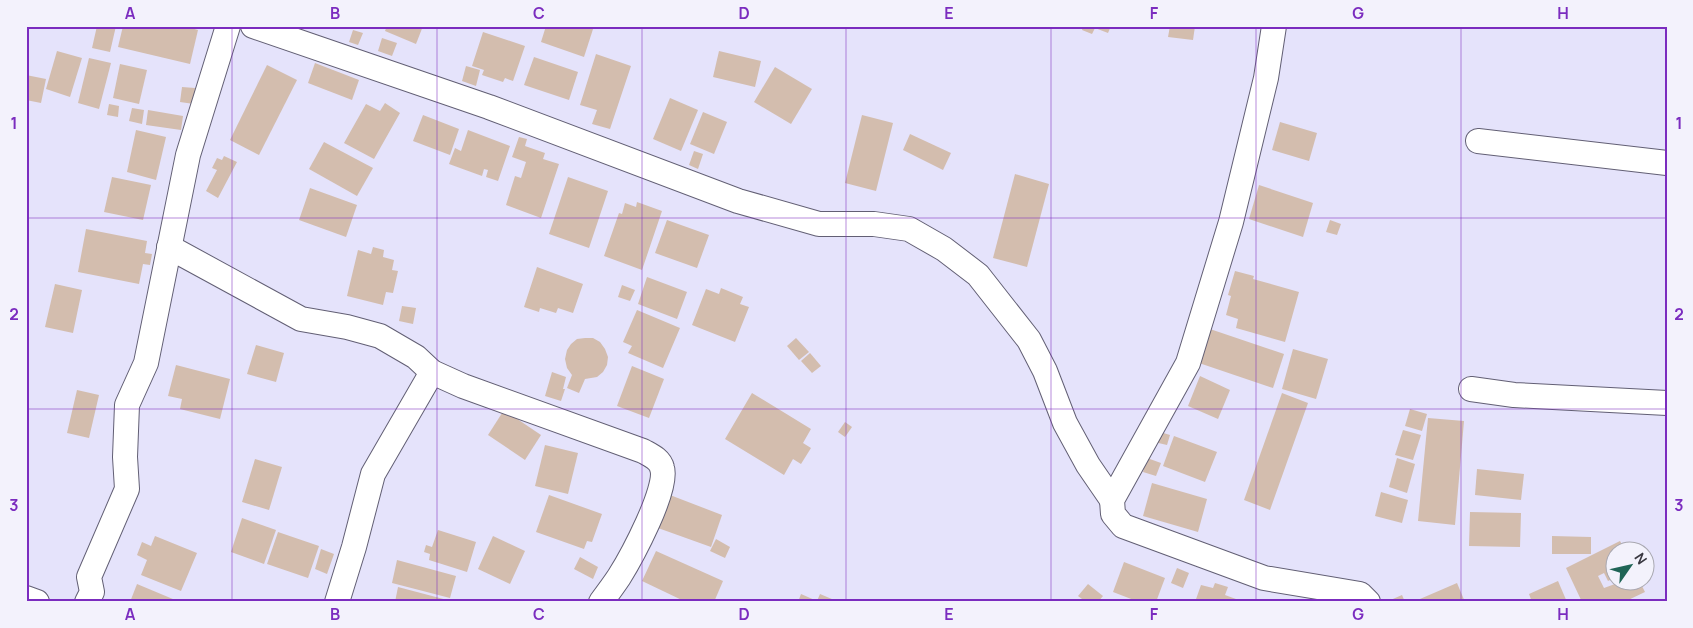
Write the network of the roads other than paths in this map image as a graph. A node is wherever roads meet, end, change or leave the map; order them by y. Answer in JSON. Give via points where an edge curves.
{"nodes":[{"id":1,"x":228,"y":26,"type":"edge"},
{"id":2,"x":253,"y":26,"type":"edge"},
{"id":3,"x":1274,"y":26,"type":"edge"},
{"id":4,"x":1478,"y":141,"type":"dead end"},
{"id":5,"x":1667,"y":163,"type":"edge"},
{"id":6,"x":168,"y":247,"type":"junction"},
{"id":7,"x":432,"y":372,"type":"junction"},
{"id":8,"x":1471,"y":389,"type":"dead end"},
{"id":9,"x":1667,"y":403,"type":"edge"},
{"id":10,"x":1112,"y":500,"type":"junction"},
{"id":11,"x":26,"y":598,"type":"edge"},
{"id":12,"x":37,"y":602,"type":"edge"},
{"id":13,"x":87,"y":602,"type":"edge"},
{"id":14,"x":337,"y":602,"type":"edge"},
{"id":15,"x":601,"y":602,"type":"edge"},
{"id":16,"x":1368,"y":602,"type":"edge"}],
"edges":[{"from":1,"to":6,"type":"street","via":[[188,155]]},
{"from":2,"to":10,"type":"street","via":[[489,107],[738,200],[819,224],[874,224],[909,229],[944,249],[978,276],[1029,340],[1065,423]]},
{"from":3,"to":10,"type":"street","via":[[1266,78],[1231,222],[1188,363]]},
{"from":4,"to":5,"type":"street"},
{"from":6,"to":7,"type":"street","via":[[302,319],[380,336],[416,357]]},
{"from":6,"to":13,"type":"street","via":[[146,363],[127,406],[125,457],[128,489],[89,577],[92,592]]},
{"from":7,"to":14,"type":"street","via":[[373,474]]},
{"from":7,"to":15,"type":"street","via":[[643,451],[657,460],[662,468],[663,484],[656,505],[620,576]]},
{"from":8,"to":9,"type":"street","via":[[1514,395]]},
{"from":10,"to":16,"type":"street","via":[[1113,514],[1123,526],[1264,578],[1360,594]]},
{"from":11,"to":12,"type":"street"}]}
